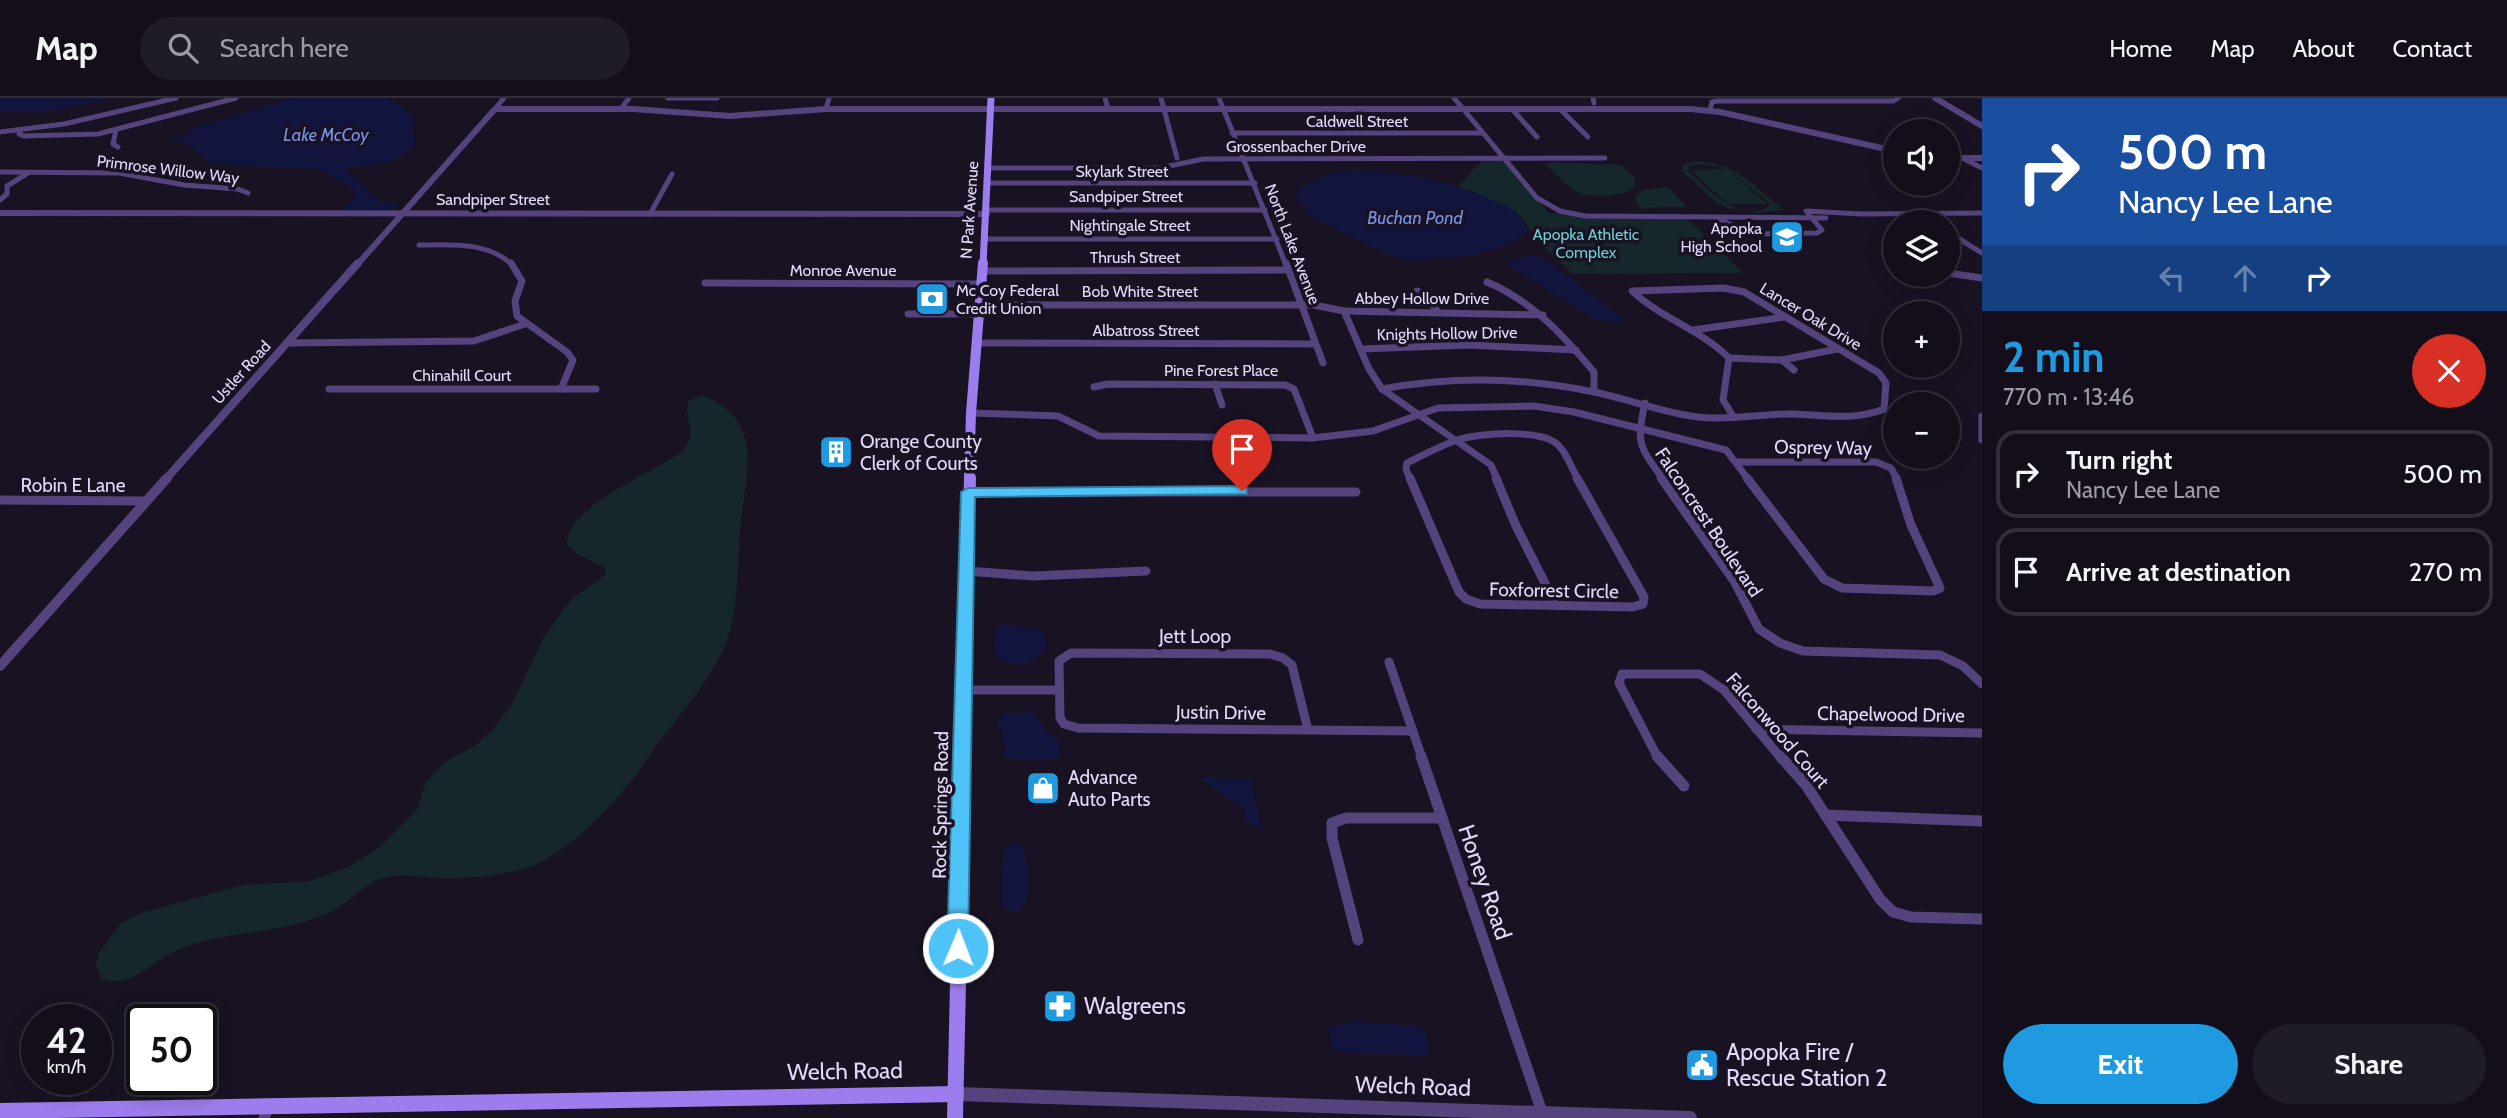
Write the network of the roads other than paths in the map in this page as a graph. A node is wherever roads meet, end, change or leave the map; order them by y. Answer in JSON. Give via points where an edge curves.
{"nodes":[{"id":1,"x":176,"y":98,"type":"edge"},
{"id":2,"x":236,"y":98,"type":"edge"},
{"id":3,"x":504,"y":98,"type":"edge"},
{"id":4,"x":629,"y":98,"type":"edge"},
{"id":5,"x":668,"y":98,"type":"edge"},
{"id":6,"x":717,"y":98,"type":"edge"},
{"id":7,"x":829,"y":98,"type":"edge"},
{"id":8,"x":991,"y":98,"type":"edge"},
{"id":9,"x":1105,"y":98,"type":"edge"},
{"id":10,"x":1161,"y":98,"type":"edge"},
{"id":11,"x":1220,"y":98,"type":"edge"},
{"id":12,"x":1454,"y":98,"type":"edge"},
{"id":13,"x":1898,"y":98,"type":"edge"},
{"id":14,"x":1934,"y":98,"type":"edge"},
{"id":15,"x":1944,"y":98,"type":"edge"},
{"id":16,"x":1724,"y":99,"type":"edge"},
{"id":17,"x":1776,"y":100,"type":"edge"},
{"id":18,"x":1824,"y":100,"type":"edge"},
{"id":19,"x":1870,"y":100,"type":"edge"},
{"id":20,"x":1633,"y":103,"type":"dead end"},
{"id":21,"x":495,"y":109,"type":"junction"},
{"id":22,"x":621,"y":109,"type":"junction"},
{"id":23,"x":826,"y":109,"type":"junction"},
{"id":24,"x":1108,"y":109,"type":"junction"},
{"id":25,"x":1224,"y":109,"type":"junction"},
{"id":26,"x":1463,"y":109,"type":"junction"},
{"id":27,"x":1512,"y":109,"type":"junction"},
{"id":28,"x":1560,"y":109,"type":"junction"},
{"id":29,"x":1640,"y":109,"type":"junction"},
{"id":30,"x":990,"y":110,"type":"junction"},
{"id":31,"x":1165,"y":110,"type":"junction"},
{"id":32,"x":1710,"y":110,"type":"junction"},
{"id":33,"x":1982,"y":120,"type":"edge"},
{"id":34,"x":1982,"y":126,"type":"edge"},
{"id":35,"x":22,"y":130,"type":"junction"},
{"id":36,"x":116,"y":130,"type":"junction"},
{"id":37,"x":0,"y":132,"type":"edge"},
{"id":38,"x":1232,"y":133,"type":"junction"},
{"id":39,"x":1482,"y":133,"type":"junction"},
{"id":40,"x":1537,"y":137,"type":"dead end"},
{"id":41,"x":1588,"y":137,"type":"dead end"},
{"id":42,"x":118,"y":147,"type":"dead end"},
{"id":43,"x":1883,"y":148,"type":"edge"},
{"id":44,"x":1177,"y":158,"type":"dead end"},
{"id":45,"x":1242,"y":158,"type":"junction"},
{"id":46,"x":1504,"y":158,"type":"junction"},
{"id":47,"x":1605,"y":158,"type":"dead end"},
{"id":48,"x":1962,"y":158,"type":"joint"},
{"id":49,"x":1971,"y":158,"type":"junction"},
{"id":50,"x":1982,"y":158,"type":"edge"},
{"id":51,"x":1980,"y":167,"type":"edge"},
{"id":52,"x":989,"y":168,"type":"junction"},
{"id":53,"x":0,"y":172,"type":"edge"},
{"id":54,"x":29,"y":172,"type":"junction"},
{"id":55,"x":673,"y":174,"type":"dead end"},
{"id":56,"x":989,"y":183,"type":"junction"},
{"id":57,"x":1255,"y":183,"type":"junction"},
{"id":58,"x":248,"y":193,"type":"dead end"},
{"id":59,"x":0,"y":201,"type":"edge"},
{"id":60,"x":1265,"y":210,"type":"junction"},
{"id":61,"x":987,"y":212,"type":"junction"},
{"id":62,"x":0,"y":213,"type":"edge"},
{"id":63,"x":402,"y":213,"type":"junction"},
{"id":64,"x":1982,"y":213,"type":"edge"},
{"id":65,"x":650,"y":214,"type":"junction"},
{"id":66,"x":1718,"y":218,"type":"junction"},
{"id":67,"x":1810,"y":218,"type":"junction"},
{"id":68,"x":1826,"y":218,"type":"dead end"},
{"id":69,"x":984,"y":239,"type":"junction"},
{"id":70,"x":1277,"y":239,"type":"junction"},
{"id":71,"x":1960,"y":239,"type":"edge"},
{"id":72,"x":419,"y":245,"type":"dead end"},
{"id":73,"x":1982,"y":253,"type":"edge"},
{"id":74,"x":1288,"y":270,"type":"junction"},
{"id":75,"x":981,"y":271,"type":"junction"},
{"id":76,"x":1960,"y":275,"type":"edge"},
{"id":77,"x":1982,"y":278,"type":"edge"},
{"id":78,"x":1487,"y":282,"type":"dead end"},
{"id":79,"x":705,"y":283,"type":"dead end"},
{"id":80,"x":980,"y":284,"type":"junction"},
{"id":81,"x":1418,"y":291,"type":"dead end"},
{"id":82,"x":1301,"y":305,"type":"junction"},
{"id":83,"x":978,"y":310,"type":"junction"},
{"id":84,"x":1344,"y":311,"type":"junction"},
{"id":85,"x":1437,"y":311,"type":"junction"},
{"id":86,"x":908,"y":314,"type":"dead end"},
{"id":87,"x":1543,"y":315,"type":"junction"},
{"id":88,"x":1785,"y":317,"type":"junction"},
{"id":89,"x":525,"y":324,"type":"junction"},
{"id":90,"x":1693,"y":331,"type":"junction"},
{"id":91,"x":290,"y":340,"type":"junction"},
{"id":92,"x":976,"y":343,"type":"junction"},
{"id":93,"x":1315,"y":344,"type":"junction"},
{"id":94,"x":1361,"y":349,"type":"junction"},
{"id":95,"x":1838,"y":349,"type":"junction"},
{"id":96,"x":1576,"y":351,"type":"junction"},
{"id":97,"x":1729,"y":358,"type":"junction"},
{"id":98,"x":1782,"y":360,"type":"junction"},
{"id":99,"x":1323,"y":363,"type":"dead end"},
{"id":100,"x":1794,"y":370,"type":"dead end"},
{"id":101,"x":1216,"y":384,"type":"junction"},
{"id":102,"x":1094,"y":387,"type":"dead end"},
{"id":103,"x":328,"y":389,"type":"dead end"},
{"id":104,"x":561,"y":389,"type":"junction"},
{"id":105,"x":596,"y":389,"type":"dead end"},
{"id":106,"x":1382,"y":389,"type":"junction"},
{"id":107,"x":1594,"y":391,"type":"junction"},
{"id":108,"x":1645,"y":403,"type":"junction"},
{"id":109,"x":1222,"y":405,"type":"dead end"},
{"id":110,"x":971,"y":413,"type":"junction"},
{"id":111,"x":1418,"y":414,"type":"junction"},
{"id":112,"x":1734,"y":416,"type":"junction"},
{"id":113,"x":1982,"y":416,"type":"edge"},
{"id":114,"x":1640,"y":428,"type":"junction"},
{"id":115,"x":1313,"y":438,"type":"junction"},
{"id":116,"x":1457,"y":440,"type":"junction"},
{"id":117,"x":1982,"y":440,"type":"edge"},
{"id":118,"x":1737,"y":463,"type":"junction"},
{"id":119,"x":968,"y":492,"type":"junction"},
{"id":120,"x":1356,"y":492,"type":"dead end"},
{"id":121,"x":0,"y":500,"type":"edge"},
{"id":122,"x":147,"y":501,"type":"junction"},
{"id":123,"x":966,"y":571,"type":"junction"},
{"id":124,"x":1146,"y":571,"type":"dead end"},
{"id":125,"x":1556,"y":606,"type":"junction"},
{"id":126,"x":1389,"y":662,"type":"dead end"},
{"id":127,"x":0,"y":666,"type":"edge"},
{"id":128,"x":1982,"y":684,"type":"edge"},
{"id":129,"x":963,"y":690,"type":"junction"},
{"id":130,"x":1059,"y":690,"type":"junction"},
{"id":131,"x":1756,"y":729,"type":"junction"},
{"id":132,"x":1308,"y":731,"type":"junction"},
{"id":133,"x":1413,"y":731,"type":"junction"},
{"id":134,"x":1982,"y":733,"type":"edge"},
{"id":135,"x":1684,"y":786,"type":"dead end"},
{"id":136,"x":1825,"y":815,"type":"junction"},
{"id":137,"x":1441,"y":818,"type":"junction"},
{"id":138,"x":1982,"y":821,"type":"edge"},
{"id":139,"x":1982,"y":919,"type":"edge"},
{"id":140,"x":1358,"y":940,"type":"dead end"},
{"id":141,"x":956,"y":1094,"type":"junction"},
{"id":142,"x":0,"y":1111,"type":"edge"},
{"id":143,"x":288,"y":1111,"type":"edge"},
{"id":144,"x":267,"y":1112,"type":"edge"},
{"id":145,"x":1543,"y":1115,"type":"junction"},
{"id":146,"x":955,"y":1118,"type":"edge"},
{"id":147,"x":1690,"y":1118,"type":"edge"}],
"edges":[{"from":1,"to":35,"type":"street"},
{"from":2,"to":36,"type":"street"},
{"from":3,"to":21,"type":"street","name":"Ustler Road"},
{"from":4,"to":22,"type":"street"},
{"from":5,"to":6,"type":"street"},
{"from":7,"to":23,"type":"street"},
{"from":8,"to":30,"type":"main road","name":"N Park Avenue"},
{"from":9,"to":24,"type":"street"},
{"from":10,"to":31,"type":"street"},
{"from":11,"to":25,"type":"street","name":"North Lake Avenue"},
{"from":12,"to":26,"type":"street"},
{"from":13,"to":19,"type":"street"},
{"from":14,"to":34,"type":"street"},
{"from":15,"to":33,"type":"street"},
{"from":16,"to":17,"type":"street"},
{"from":16,"to":32,"type":"street","via":[[1712,102]]},
{"from":17,"to":18,"type":"street"},
{"from":18,"to":19,"type":"street"},
{"from":20,"to":29,"type":"street"},
{"from":21,"to":22,"type":"street"},
{"from":21,"to":63,"type":"street","name":"Ustler Road"},
{"from":22,"to":23,"type":"street","via":[[730,116]]},
{"from":23,"to":30,"type":"street"},
{"from":24,"to":30,"type":"street"},
{"from":24,"to":31,"type":"street"},
{"from":25,"to":26,"type":"street"},
{"from":25,"to":31,"type":"street"},
{"from":25,"to":38,"type":"street","name":"North Lake Avenue"},
{"from":26,"to":27,"type":"street"},
{"from":26,"to":39,"type":"street"},
{"from":27,"to":28,"type":"street"},
{"from":27,"to":40,"type":"street"},
{"from":28,"to":29,"type":"street"},
{"from":28,"to":41,"type":"street"},
{"from":29,"to":32,"type":"street"},
{"from":30,"to":52,"type":"main road","name":"N Park Avenue"},
{"from":31,"to":44,"type":"street"},
{"from":32,"to":43,"type":"street"},
{"from":35,"to":36,"type":"street","via":[[20,136],[86,136]]},
{"from":35,"to":37,"type":"street"},
{"from":36,"to":42,"type":"street","via":[[113,144]]},
{"from":38,"to":39,"type":"street","name":"Caldwell Street"},
{"from":38,"to":45,"type":"street","name":"North Lake Avenue"},
{"from":39,"to":46,"type":"street"},
{"from":45,"to":46,"type":"street","name":"Grossenbacher Drive"},
{"from":45,"to":52,"type":"street","name":"Grossenbacher Drive","via":[[1203,159],[1160,168]]},
{"from":45,"to":57,"type":"street","name":"North Lake Avenue"},
{"from":46,"to":47,"type":"street","name":"Grossenbacher Drive"},
{"from":46,"to":66,"type":"street","via":[[1545,206],[1558,211],[1585,216]]},
{"from":48,"to":49,"type":"street"},
{"from":48,"to":51,"type":"street"},
{"from":49,"to":50,"type":"street"},
{"from":49,"to":51,"type":"street"},
{"from":52,"to":56,"type":"main road","name":"N Park Avenue"},
{"from":53,"to":54,"type":"street","name":"Primrose Willow Way"},
{"from":54,"to":58,"type":"street","name":"Primrose Willow Way","via":[[119,173]]},
{"from":54,"to":59,"type":"street","via":[[7,186]]},
{"from":55,"to":65,"type":"street"},
{"from":56,"to":57,"type":"street","name":"Skylark Street"},
{"from":56,"to":61,"type":"main road","name":"N Park Avenue"},
{"from":57,"to":60,"type":"street","name":"North Lake Avenue"},
{"from":60,"to":61,"type":"street","name":"Sandpiper Street"},
{"from":60,"to":70,"type":"street","name":"North Lake Avenue"},
{"from":61,"to":65,"type":"street","name":"Sandpiper Street"},
{"from":61,"to":69,"type":"main road","name":"N Park Avenue"},
{"from":62,"to":63,"type":"street","name":"Sandpiper Street"},
{"from":63,"to":65,"type":"street","name":"Sandpiper Street"},
{"from":63,"to":91,"type":"street","name":"Ustler Road"},
{"from":64,"to":67,"type":"street","via":[[1806,211]]},
{"from":66,"to":67,"type":"street"},
{"from":66,"to":67,"type":"street","via":[[1752,234],[1822,233]]},
{"from":67,"to":68,"type":"street"},
{"from":69,"to":70,"type":"street","name":"Nightingale Street"},
{"from":69,"to":75,"type":"main road","name":"N Park Avenue"},
{"from":70,"to":74,"type":"street","name":"North Lake Avenue"},
{"from":71,"to":73,"type":"street"},
{"from":72,"to":89,"type":"street","via":[[473,247],[510,261],[522,282],[514,308]]},
{"from":74,"to":75,"type":"street","name":"Thrush Street"},
{"from":74,"to":82,"type":"street","name":"North Lake Avenue"},
{"from":75,"to":80,"type":"main road","name":"N Park Avenue"},
{"from":76,"to":77,"type":"street"},
{"from":78,"to":87,"type":"street"},
{"from":79,"to":80,"type":"street","name":"Monroe Avenue"},
{"from":80,"to":83,"type":"main road","name":"N Park Avenue"},
{"from":81,"to":85,"type":"street"},
{"from":82,"to":83,"type":"street","name":"Bob White Street"},
{"from":82,"to":84,"type":"street","name":"Abbey Hollow Drive"},
{"from":82,"to":93,"type":"street","name":"North Lake Avenue"},
{"from":83,"to":86,"type":"street","name":"Bob White Street"},
{"from":83,"to":92,"type":"main road","name":"N Park Avenue"},
{"from":84,"to":85,"type":"street","name":"Abbey Hollow Drive"},
{"from":84,"to":94,"type":"street"},
{"from":85,"to":87,"type":"street","name":"Abbey Hollow Drive"},
{"from":87,"to":96,"type":"street"},
{"from":88,"to":90,"type":"street"},
{"from":88,"to":90,"type":"street","name":"Lancer Oak Drive","via":[[1734,289],[1632,291]]},
{"from":88,"to":95,"type":"street","name":"Lancer Oak Drive"},
{"from":89,"to":91,"type":"street","via":[[474,341]]},
{"from":89,"to":104,"type":"street","via":[[572,356],[573,365]]},
{"from":90,"to":97,"type":"street","name":"Lancer Oak Drive"},
{"from":91,"to":122,"type":"street","name":"Ustler Road"},
{"from":92,"to":93,"type":"street","name":"Albatross Street"},
{"from":92,"to":110,"type":"main road","name":"N Park Avenue"},
{"from":93,"to":99,"type":"street","name":"North Lake Avenue"},
{"from":94,"to":96,"type":"street","name":"Knights Hollow Drive","via":[[1497,344]]},
{"from":94,"to":106,"type":"street"},
{"from":95,"to":98,"type":"street"},
{"from":95,"to":112,"type":"street","name":"Lancer Oak Drive","via":[[1879,373],[1886,383],[1884,409],[1851,418]]},
{"from":96,"to":107,"type":"street","via":[[1594,372]]},
{"from":97,"to":98,"type":"street"},
{"from":97,"to":112,"type":"street","via":[[1723,400]]},
{"from":98,"to":100,"type":"street"},
{"from":101,"to":102,"type":"street","name":"Pine Forest Place"},
{"from":101,"to":109,"type":"street"},
{"from":101,"to":115,"type":"street","name":"Pine Forest Place","via":[[1290,386]]},
{"from":103,"to":104,"type":"street","name":"Chinahill Court"},
{"from":104,"to":105,"type":"street","name":"Chinahill Court"},
{"from":106,"to":107,"type":"street","name":"Lancer Oak Drive","via":[[1436,379],[1557,384]]},
{"from":106,"to":111,"type":"street"},
{"from":107,"to":108,"type":"street","name":"Lancer Oak Drive"},
{"from":108,"to":112,"type":"street","name":"Lancer Oak Drive","via":[[1711,418]]},
{"from":108,"to":114,"type":"street","name":"Falconcrest Boulevard"},
{"from":110,"to":115,"type":"street","via":[[1058,416],[1099,436]]},
{"from":110,"to":119,"type":"main road","name":"N Park Avenue"},
{"from":111,"to":114,"type":"street","name":"Osprey Way","via":[[1453,406],[1534,406]]},
{"from":111,"to":115,"type":"street","via":[[1373,431]]},
{"from":111,"to":116,"type":"street"},
{"from":113,"to":117,"type":"street"},
{"from":114,"to":118,"type":"street","name":"Osprey Way","via":[[1720,446]]},
{"from":114,"to":128,"type":"street","name":"Falconcrest Boulevard","via":[[1642,450],[1734,581],[1759,629],[1804,651],[1940,655],[1963,666]]},
{"from":116,"to":125,"type":"street","via":[[1491,465]]},
{"from":116,"to":125,"type":"street","name":"Foxforrest Circle","via":[[1407,463],[1406,470],[1459,592],[1480,604]]},
{"from":116,"to":125,"type":"street","name":"Foxforrest Circle","via":[[1475,436],[1551,438],[1590,495],[1644,597],[1643,604],[1633,607]]},
{"from":118,"to":118,"type":"street","name":"Osprey Way","via":[[1832,585],[1940,588],[1891,468],[1876,462]]},
{"from":119,"to":120,"type":"street"},
{"from":119,"to":123,"type":"main road","name":"Rock Springs Road"},
{"from":121,"to":122,"type":"street","name":"Robin E Lane"},
{"from":122,"to":127,"type":"street","name":"Ustler Road"},
{"from":123,"to":124,"type":"street","via":[[1033,576]]},
{"from":123,"to":129,"type":"main road","name":"Rock Springs Road"},
{"from":126,"to":133,"type":"street","name":"Honey Road"},
{"from":129,"to":130,"type":"street"},
{"from":129,"to":141,"type":"main road","name":"Rock Springs Road"},
{"from":130,"to":132,"type":"street","name":"Justin Drive","via":[[1060,718],[1078,729]]},
{"from":130,"to":132,"type":"street","name":"Jett Loop","via":[[1059,661],[1071,653],[1270,654],[1292,665]]},
{"from":131,"to":134,"type":"street","name":"Chapelwood Drive"},
{"from":131,"to":135,"type":"street","name":"Falconwood Court","via":[[1724,690],[1700,674],[1622,674],[1619,683],[1659,760]]},
{"from":131,"to":136,"type":"street","name":"Falconwood Court","via":[[1806,785]]},
{"from":132,"to":133,"type":"street","name":"Justin Drive"},
{"from":133,"to":137,"type":"street","name":"Honey Road"},
{"from":136,"to":138,"type":"street"},
{"from":136,"to":139,"type":"street","name":"Falconwood Court","via":[[1893,912],[1911,917]]},
{"from":137,"to":140,"type":"street","via":[[1346,818],[1332,823]]},
{"from":137,"to":145,"type":"street","name":"Honey Road"},
{"from":141,"to":143,"type":"main road","name":"Welch Road"},
{"from":141,"to":145,"type":"street","name":"Welch Road"},
{"from":141,"to":146,"type":"main road","name":"Rock Springs Road"},
{"from":142,"to":144,"type":"main road","name":"Welch Road"},
{"from":143,"to":144,"type":"main road","name":"Welch Road"},
{"from":145,"to":147,"type":"street","name":"Welch Road"}]}
